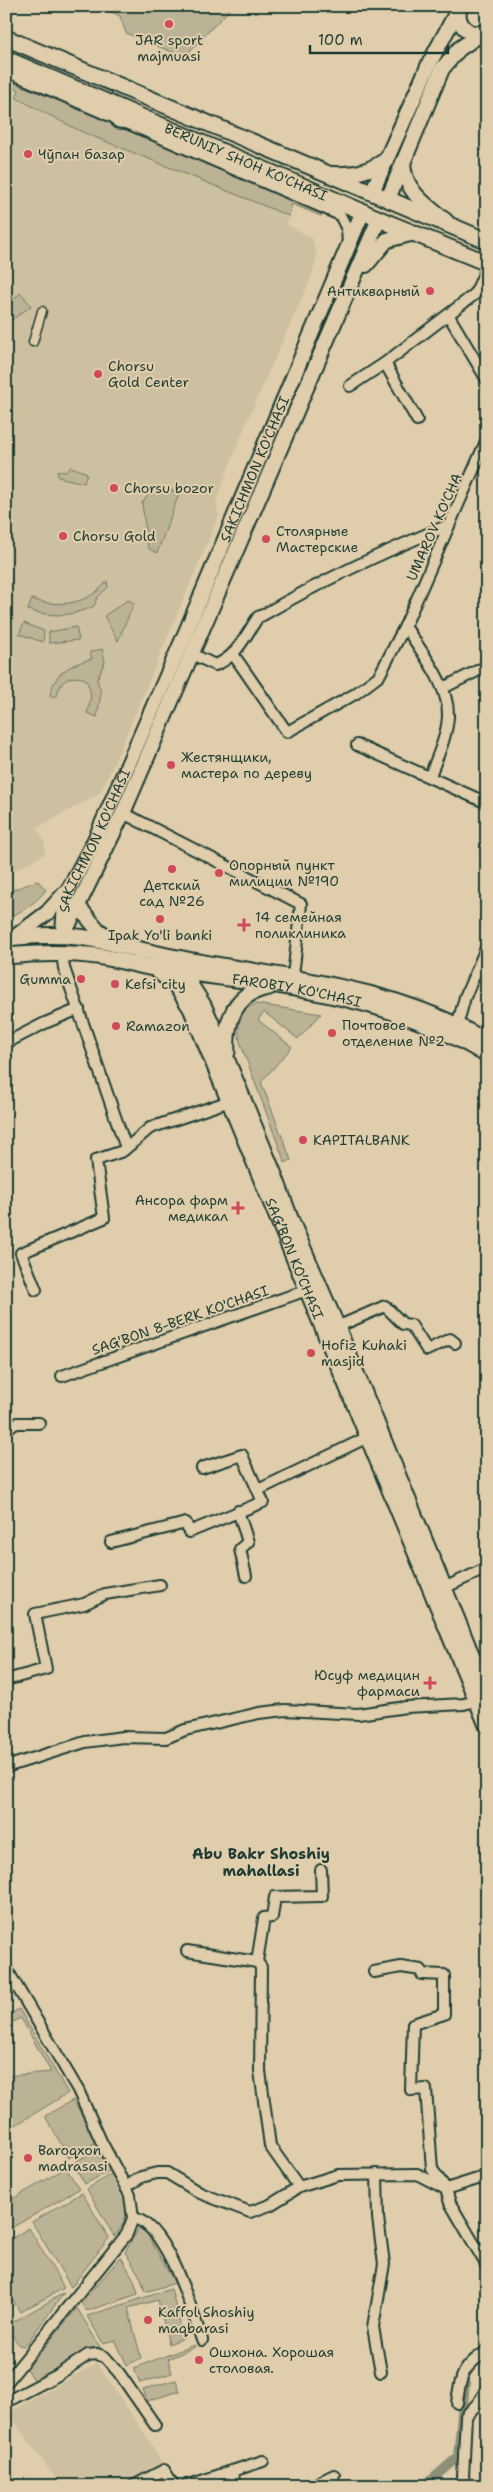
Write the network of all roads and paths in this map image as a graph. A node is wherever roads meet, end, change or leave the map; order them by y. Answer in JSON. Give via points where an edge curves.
{"nodes":[{"id":1,"x":460,"y":6,"type":"edge"},
{"id":2,"x":484,"y":32,"type":"edge"},
{"id":3,"x":6,"y":38,"type":"edge"},
{"id":4,"x":6,"y":58,"type":"edge"},
{"id":5,"x":6,"y":71,"type":"edge"},
{"id":6,"x":50,"y":77,"type":"junction"},
{"id":7,"x":61,"y":94,"type":"junction"},
{"id":8,"x":119,"y":120,"type":"junction"},
{"id":9,"x":160,"y":124,"type":"junction"},
{"id":10,"x":387,"y":158,"type":"junction"},
{"id":11,"x":404,"y":160,"type":"junction"},
{"id":12,"x":330,"y":174,"type":"junction"},
{"id":13,"x":294,"y":188,"type":"junction"},
{"id":14,"x":372,"y":192,"type":"junction"},
{"id":15,"x":388,"y":199,"type":"junction"},
{"id":16,"x":364,"y":212,"type":"junction"},
{"id":17,"x":380,"y":219,"type":"junction"},
{"id":18,"x":452,"y":226,"type":"junction"},
{"id":19,"x":414,"y":233,"type":"junction"},
{"id":20,"x":487,"y":241,"type":"edge"},
{"id":21,"x":347,"y":250,"type":"junction"},
{"id":22,"x":487,"y":263,"type":"edge"},
{"id":23,"x":487,"y":267,"type":"edge"},
{"id":24,"x":351,"y":286,"type":"junction"},
{"id":25,"x":42,"y":311,"type":"dead end"},
{"id":26,"x":448,"y":316,"type":"junction"},
{"id":27,"x":33,"y":342,"type":"dead end"},
{"id":28,"x":386,"y":363,"type":"junction"},
{"id":29,"x":487,"y":380,"type":"edge"},
{"id":30,"x":350,"y":386,"type":"dead end"},
{"id":31,"x":417,"y":420,"type":"dead end"},
{"id":32,"x":486,"y":440,"type":"edge"},
{"id":33,"x":449,"y":525,"type":"junction"},
{"id":34,"x":405,"y":626,"type":"junction"},
{"id":35,"x":192,"y":654,"type":"junction"},
{"id":36,"x":233,"y":654,"type":"junction"},
{"id":37,"x":487,"y":666,"type":"edge"},
{"id":38,"x":443,"y":688,"type":"junction"},
{"id":39,"x":357,"y":745,"type":"dead end"},
{"id":40,"x":430,"y":776,"type":"junction"},
{"id":41,"x":487,"y":803,"type":"edge"},
{"id":42,"x":122,"y":813,"type":"junction"},
{"id":43,"x":68,"y":888,"type":"junction"},
{"id":44,"x":78,"y":906,"type":"junction"},
{"id":45,"x":63,"y":935,"type":"junction"},
{"id":46,"x":11,"y":938,"type":"edge"},
{"id":47,"x":118,"y":943,"type":"junction"},
{"id":48,"x":487,"y":946,"type":"edge"},
{"id":49,"x":44,"y":953,"type":"junction"},
{"id":50,"x":62,"y":953,"type":"junction"},
{"id":51,"x":6,"y":956,"type":"edge"},
{"id":52,"x":166,"y":956,"type":"junction"},
{"id":53,"x":156,"y":969,"type":"junction"},
{"id":54,"x":181,"y":972,"type":"junction"},
{"id":55,"x":288,"y":981,"type":"junction"},
{"id":56,"x":79,"y":1010,"type":"junction"},
{"id":57,"x":456,"y":1031,"type":"junction"},
{"id":58,"x":487,"y":1042,"type":"edge"},
{"id":59,"x":6,"y":1044,"type":"edge"},
{"id":60,"x":487,"y":1055,"type":"edge"},
{"id":61,"x":228,"y":1063,"type":"junction"},
{"id":62,"x":230,"y":1101,"type":"junction"},
{"id":63,"x":126,"y":1148,"type":"junction"},
{"id":64,"x":36,"y":1290,"type":"dead end"},
{"id":65,"x":308,"y":1290,"type":"junction"},
{"id":66,"x":337,"y":1327,"type":"junction"},
{"id":67,"x":455,"y":1343,"type":"dead end"},
{"id":68,"x":62,"y":1376,"type":"dead end"},
{"id":69,"x":39,"y":1423,"type":"dead end"},
{"id":70,"x":6,"y":1427,"type":"edge"},
{"id":71,"x":368,"y":1437,"type":"junction"},
{"id":72,"x":202,"y":1468,"type":"dead end"},
{"id":73,"x":258,"y":1490,"type":"junction"},
{"id":74,"x":238,"y":1512,"type":"junction"},
{"id":75,"x":112,"y":1542,"type":"dead end"},
{"id":76,"x":487,"y":1568,"type":"edge"},
{"id":77,"x":246,"y":1576,"type":"dead end"},
{"id":78,"x":160,"y":1585,"type":"dead end"},
{"id":79,"x":443,"y":1597,"type":"junction"},
{"id":80,"x":6,"y":1680,"type":"edge"},
{"id":81,"x":484,"y":1697,"type":"edge"},
{"id":82,"x":487,"y":1725,"type":"edge"},
{"id":83,"x":6,"y":1767,"type":"edge"},
{"id":84,"x":320,"y":1870,"type":"dead end"},
{"id":85,"x":187,"y":1951,"type":"dead end"},
{"id":86,"x":257,"y":1962,"type":"junction"},
{"id":87,"x":6,"y":1968,"type":"edge"},
{"id":88,"x":374,"y":1972,"type":"dead end"},
{"id":89,"x":377,"y":2174,"type":"junction"},
{"id":90,"x":487,"y":2176,"type":"edge"},
{"id":91,"x":126,"y":2187,"type":"junction"},
{"id":92,"x":298,"y":2187,"type":"junction"},
{"id":93,"x":446,"y":2189,"type":"junction"},
{"id":94,"x":133,"y":2218,"type":"junction"},
{"id":95,"x":487,"y":2266,"type":"edge"},
{"id":96,"x":202,"y":2340,"type":"dead end"},
{"id":97,"x":487,"y":2351,"type":"edge"},
{"id":98,"x":381,"y":2372,"type":"dead end"},
{"id":99,"x":6,"y":2383,"type":"edge"},
{"id":100,"x":487,"y":2388,"type":"edge"},
{"id":101,"x":6,"y":2402,"type":"edge"},
{"id":102,"x":457,"y":2403,"type":"dead end"},
{"id":103,"x":155,"y":2425,"type":"dead end"},
{"id":104,"x":263,"y":2461,"type":"dead end"},
{"id":105,"x":231,"y":2470,"type":"junction"},
{"id":106,"x":334,"y":2475,"type":"dead end"},
{"id":107,"x":133,"y":2486,"type":"edge"},
{"id":108,"x":174,"y":2486,"type":"edge"},
{"id":109,"x":186,"y":2486,"type":"edge"},
{"id":110,"x":236,"y":2486,"type":"edge"},
{"id":111,"x":311,"y":2486,"type":"edge"},
{"id":112,"x":466,"y":2486,"type":"edge"}],
"edges":[{"from":1,"to":2,"type":"main road","via":[[458,18],[464,28],[475,34]]},
{"from":1,"to":10,"type":"main road","name":"SAKICHMON KO'CHASI","via":[[429,64]]},
{"from":2,"to":11,"type":"main road","name":"SAKICHMON KO'CHASI","via":[[459,49],[442,69]]},
{"from":3,"to":12,"type":"main road","name":"BERUNIY SHOH KO'CHASI"},
{"from":4,"to":6,"type":"main road","name":"BERUNIY SHOH KO'CHASI"},
{"from":5,"to":7,"type":"street"},
{"from":6,"to":7,"type":"main road"},
{"from":6,"to":9,"type":"main road","name":"BERUNIY SHOH KO'CHASI"},
{"from":7,"to":8,"type":"street"},
{"from":8,"to":9,"type":"main road"},
{"from":8,"to":13,"type":"street"},
{"from":9,"to":13,"type":"main road","name":"BERUNIY SHOH KO'CHASI"},
{"from":10,"to":12,"type":"main road","via":[[378,166],[358,174]]},
{"from":10,"to":14,"type":"main road","name":"SAKICHMON KO'CHASI"},
{"from":11,"to":15,"type":"main road","name":"SAKICHMON KO'CHASI"},
{"from":11,"to":18,"type":"main road","via":[[404,174],[413,193]]},
{"from":12,"to":14,"type":"main road","name":"BERUNIY SHOH KO'CHASI"},
{"from":13,"to":16,"type":"main road","name":"BERUNIY SHOH KO'CHASI"},
{"from":13,"to":21,"type":"street","via":[[340,216],[347,230]]},
{"from":14,"to":15,"type":"main road","name":"BERUNIY SHOH KO'CHASI"},
{"from":14,"to":16,"type":"main road","name":"SAKICHMON KO'CHASI"},
{"from":15,"to":17,"type":"main road","name":"SAKICHMON KO'CHASI"},
{"from":15,"to":18,"type":"main road","name":"BERUNIY SHOH KO'CHASI"},
{"from":16,"to":17,"type":"main road","name":"BERUNIY SHOH KO'CHASI"},
{"from":16,"to":21,"type":"main road","name":"SAKICHMON KO'CHASI"},
{"from":17,"to":19,"type":"main road","name":"BERUNIY SHOH KO'CHASI"},
{"from":17,"to":24,"type":"main road","name":"SAKICHMON KO'CHASI"},
{"from":18,"to":20,"type":"main road","name":"BERUNIY SHOH KO'CHASI"},
{"from":19,"to":22,"type":"main road","name":"BERUNIY SHOH KO'CHASI"},
{"from":19,"to":24,"type":"main road","via":[[383,243]]},
{"from":21,"to":43,"type":"main road","name":"SAKICHMON KO'CHASI","via":[[180,648],[95,840]]},
{"from":23,"to":26,"type":"street","via":[[475,294]]},
{"from":24,"to":35,"type":"main road","name":"SAKICHMON KO'CHASI"},
{"from":25,"to":27,"type":"street"},
{"from":26,"to":28,"type":"street"},
{"from":26,"to":29,"type":"street"},
{"from":28,"to":30,"type":"street"},
{"from":28,"to":31,"type":"street"},
{"from":32,"to":33,"type":"street","name":"UMAROV KO'CHA"},
{"from":33,"to":34,"type":"street","name":"UMAROV KO'CHA"},
{"from":33,"to":36,"type":"street","via":[[372,557],[263,615]]},
{"from":34,"to":36,"type":"street","name":"UMAROV KO'CHA","via":[[379,676],[355,694],[287,732]]},
{"from":34,"to":38,"type":"street"},
{"from":35,"to":36,"type":"street","via":[[216,665]]},
{"from":35,"to":42,"type":"main road","name":"SAKICHMON KO'CHASI"},
{"from":37,"to":38,"type":"street"},
{"from":38,"to":40,"type":"street","via":[[448,715],[445,735]]},
{"from":39,"to":40,"type":"street"},
{"from":40,"to":41,"type":"street"},
{"from":42,"to":44,"type":"main road","name":"SAKICHMON KO'CHASI"},
{"from":42,"to":55,"type":"street","via":[[300,904],[295,961]]},
{"from":43,"to":45,"type":"main road","name":"SAKICHMON KO'CHASI"},
{"from":43,"to":46,"type":"main road","via":[[47,913]]},
{"from":44,"to":45,"type":"main road","name":"SAKICHMON KO'CHASI"},
{"from":44,"to":47,"type":"main road","via":[[98,930]]},
{"from":45,"to":46,"type":"main road","name":"FAROBIY KO'CHASI"},
{"from":45,"to":47,"type":"main road","name":"FAROBIY KO'CHASI"},
{"from":45,"to":49,"type":"main road","name":"SAKICHMON KO'CHASI"},
{"from":45,"to":50,"type":"main road","name":"SAKICHMON KO'CHASI"},
{"from":47,"to":52,"type":"main road","name":"FAROBIY KO'CHASI"},
{"from":48,"to":57,"type":"street","via":[[465,997]]},
{"from":49,"to":50,"type":"main road","name":"FAROBIY KO'CHASI"},
{"from":49,"to":51,"type":"main road","name":"FAROBIY KO'CHASI"},
{"from":50,"to":53,"type":"main road","name":"FAROBIY KO'CHASI","via":[[108,958]]},
{"from":50,"to":56,"type":"street"},
{"from":52,"to":53,"type":"main road"},
{"from":52,"to":54,"type":"main road","name":"SAG’BON KO’CHASI"},
{"from":52,"to":55,"type":"main road","name":"FAROBIY KO'CHASI"},
{"from":53,"to":54,"type":"main road","name":"FAROBIY KO'CHASI"},
{"from":53,"to":62,"type":"main road","name":"SAG’BON KO’CHASI","via":[[176,987],[191,1008]]},
{"from":54,"to":55,"type":"main road","name":"FAROBIY KO'CHASI"},
{"from":54,"to":61,"type":"main road","name":"SAG’BON KO’CHASI","via":[[203,1004]]},
{"from":55,"to":57,"type":"main road","name":"FAROBIY KO'CHASI"},
{"from":55,"to":61,"type":"main road","via":[[255,990],[237,1004],[228,1027]]},
{"from":56,"to":59,"type":"street","via":[[45,1023]]},
{"from":56,"to":63,"type":"street"},
{"from":57,"to":58,"type":"main road","name":"FAROBIY KO'CHASI"},
{"from":57,"to":60,"type":"main road","name":"FAROBIY KO'CHASI"},
{"from":61,"to":66,"type":"main road","name":"SAG’BON KO’CHASI"},
{"from":62,"to":63,"type":"street","via":[[150,1128]]},
{"from":62,"to":65,"type":"main road","name":"SAG’BON KO’CHASI"},
{"from":63,"to":64,"type":"street","via":[[95,1162],[104,1218],[21,1253]]},
{"from":65,"to":68,"type":"street","name":"SAG'BON 8-BERK KO'CHASI"},
{"from":65,"to":71,"type":"main road","name":"SAG’BON KO’CHASI"},
{"from":66,"to":67,"type":"street","via":[[385,1306],[403,1324],[410,1325],[427,1350],[450,1339]]},
{"from":66,"to":79,"type":"main road","name":"SAG’BON KO’CHASI"},
{"from":69,"to":70,"type":"street","via":[[18,1423]]},
{"from":71,"to":73,"type":"street"},
{"from":71,"to":79,"type":"main road","name":"SAG’BON KO’CHASI"},
{"from":72,"to":73,"type":"street","via":[[242,1455]]},
{"from":73,"to":74,"type":"street","via":[[263,1502]]},
{"from":74,"to":75,"type":"street","via":[[189,1532],[186,1523]]},
{"from":74,"to":77,"type":"street","via":[[248,1542],[240,1549]]},
{"from":76,"to":79,"type":"street"},
{"from":78,"to":80,"type":"street","via":[[105,1594],[84,1604],[35,1614],[46,1669]]},
{"from":79,"to":81,"type":"main road","name":"SAG’BON KO’CHASI"},
{"from":81,"to":82,"type":"main road","name":"SAG’BON KO’CHASI"},
{"from":81,"to":83,"type":"street","via":[[448,1706],[406,1707],[358,1714],[286,1710],[259,1713],[185,1730],[166,1738],[123,1736],[85,1742]]},
{"from":84,"to":86,"type":"street","via":[[322,1896],[275,1897],[272,1918],[264,1918]]},
{"from":85,"to":86,"type":"street"},
{"from":86,"to":92,"type":"street","via":[[261,1967],[260,2071],[270,2146]]},
{"from":87,"to":91,"type":"street","via":[[78,2090]]},
{"from":88,"to":93,"type":"street","via":[[401,1967],[421,1970],[422,1974],[444,1975],[444,2014],[414,2024],[411,2090],[426,2089],[432,2169]]},
{"from":89,"to":92,"type":"street","via":[[338,2175]]},
{"from":89,"to":93,"type":"street","via":[[417,2174]]},
{"from":89,"to":98,"type":"street","via":[[384,2264],[373,2326]]},
{"from":90,"to":93,"type":"street"},
{"from":91,"to":92,"type":"street","via":[[141,2178],[167,2173],[200,2193],[250,2212],[270,2206]]},
{"from":91,"to":94,"type":"street","via":[[133,2202]]},
{"from":93,"to":95,"type":"street","via":[[450,2203]]},
{"from":94,"to":96,"type":"street","via":[[144,2222],[157,2236],[182,2283]]},
{"from":94,"to":99,"type":"street","via":[[122,2240]]},
{"from":97,"to":102,"type":"street","via":[[472,2361],[462,2374]]},
{"from":100,"to":112,"type":"street","via":[[466,2416],[463,2477]]},
{"from":101,"to":103,"type":"street","via":[[97,2354],[105,2357],[119,2373]]},
{"from":104,"to":105,"type":"street"},
{"from":105,"to":109,"type":"street"},
{"from":105,"to":110,"type":"street"},
{"from":106,"to":111,"type":"street"},
{"from":107,"to":108,"type":"street","via":[[164,2470]]}]}
